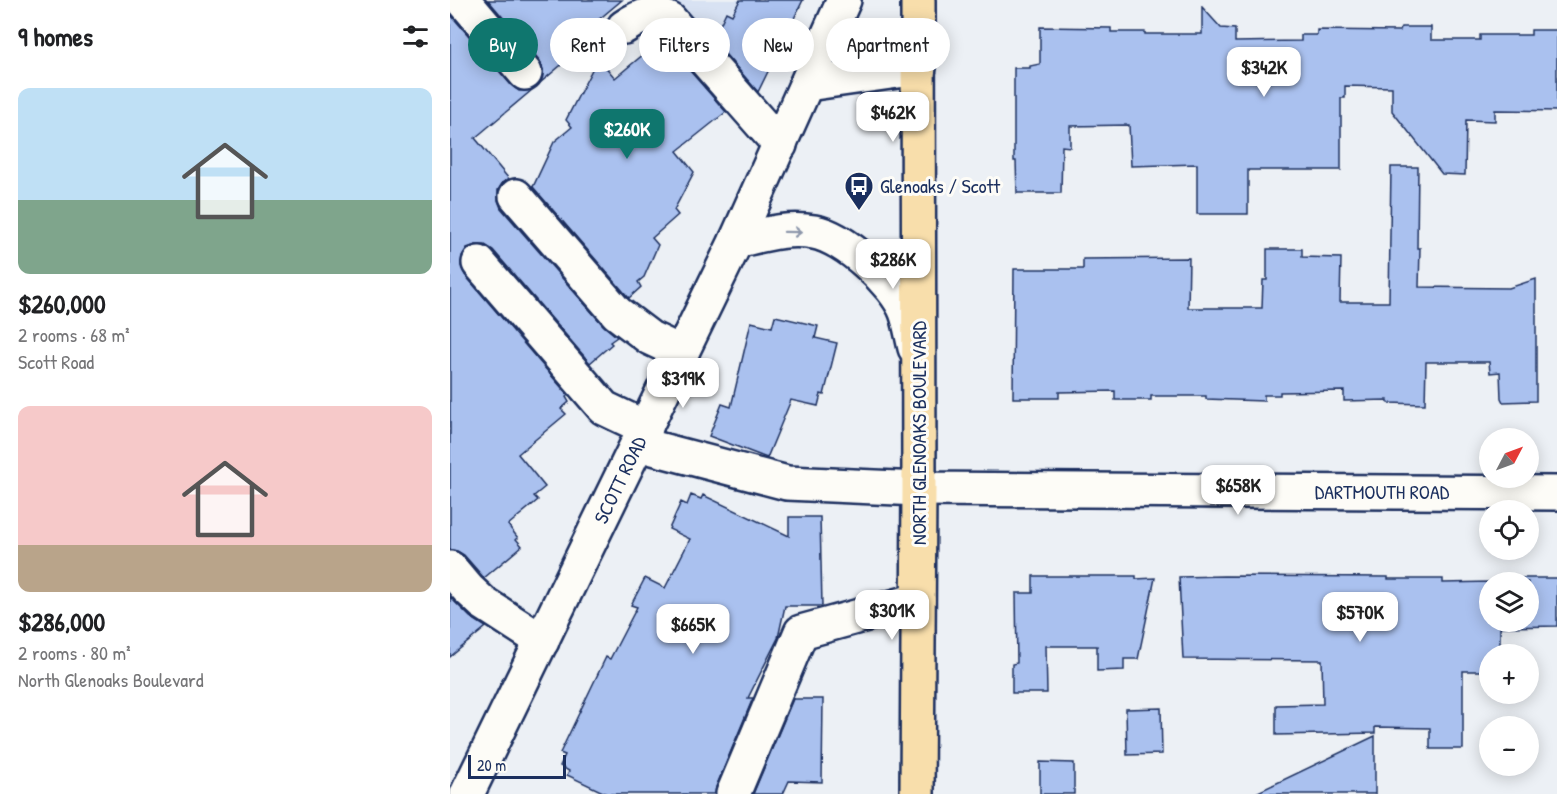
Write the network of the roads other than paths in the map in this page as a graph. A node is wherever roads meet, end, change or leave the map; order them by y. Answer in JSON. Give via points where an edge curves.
{"nodes":[{"id":1,"x":463,"y":0,"type":"edge"},
{"id":2,"x":844,"y":0,"type":"edge"},
{"id":3,"x":918,"y":0,"type":"edge"},
{"id":4,"x":918,"y":18,"type":"edge"},
{"id":5,"x":627,"y":25,"type":"edge"},
{"id":6,"x":891,"y":72,"type":"edge"},
{"id":7,"x":919,"y":72,"type":"edge"},
{"id":8,"x":525,"y":73,"type":"dead end"},
{"id":9,"x":807,"y":84,"type":"junction"},
{"id":10,"x":780,"y":145,"type":"junction"},
{"id":11,"x":516,"y":196,"type":"dead end"},
{"id":12,"x":736,"y":241,"type":"junction"},
{"id":13,"x":479,"y":264,"type":"dead end"},
{"id":14,"x":682,"y":353,"type":"junction"},
{"id":15,"x":919,"y":361,"type":"junction"},
{"id":16,"x":642,"y":436,"type":"junction"},
{"id":17,"x":919,"y":489,"type":"junction"},
{"id":18,"x":1557,"y":493,"type":"edge"},
{"id":19,"x":450,"y":568,"type":"edge"},
{"id":20,"x":918,"y":600,"type":"junction"},
{"id":21,"x":542,"y":641,"type":"junction"},
{"id":22,"x":467,"y":794,"type":"edge"},
{"id":23,"x":733,"y":794,"type":"edge"},
{"id":24,"x":917,"y":794,"type":"edge"}],
"edges":[{"from":1,"to":8,"type":"street"},
{"from":2,"to":9,"type":"street","name":"SCOTT ROAD"},
{"from":3,"to":4,"type":"main road","name":"NORTH GLENOAKS BOULEVARD"},
{"from":5,"to":10,"type":"street","via":[[642,16],[661,15],[670,20]]},
{"from":6,"to":9,"type":"street"},
{"from":7,"to":15,"type":"main road","name":"NORTH GLENOAKS BOULEVARD"},
{"from":9,"to":10,"type":"street","name":"SCOTT ROAD"},
{"from":10,"to":12,"type":"street","name":"SCOTT ROAD"},
{"from":11,"to":14,"type":"street","via":[[617,313],[650,338]]},
{"from":12,"to":14,"type":"street","name":"SCOTT ROAD"},
{"from":12,"to":15,"type":"street","one_way":true,"via":[[786,231],[815,232],[842,244],[882,275],[905,310]]},
{"from":13,"to":16,"type":"street","name":"DARTMOUTH ROAD","via":[[604,408]]},
{"from":14,"to":16,"type":"street","name":"SCOTT ROAD"},
{"from":15,"to":17,"type":"main road","name":"NORTH GLENOAKS BOULEVARD"},
{"from":16,"to":17,"type":"street","name":"DARTMOUTH ROAD","via":[[787,483]]},
{"from":16,"to":21,"type":"street","name":"SCOTT ROAD"},
{"from":17,"to":18,"type":"street","name":"DARTMOUTH ROAD"},
{"from":17,"to":20,"type":"main road","name":"NORTH GLENOAKS BOULEVARD"},
{"from":19,"to":21,"type":"street","via":[[483,603]]},
{"from":20,"to":23,"type":"street","via":[[801,632]]},
{"from":20,"to":24,"type":"main road","name":"NORTH GLENOAKS BOULEVARD"},
{"from":21,"to":22,"type":"street","name":"SCOTT ROAD"}]}
